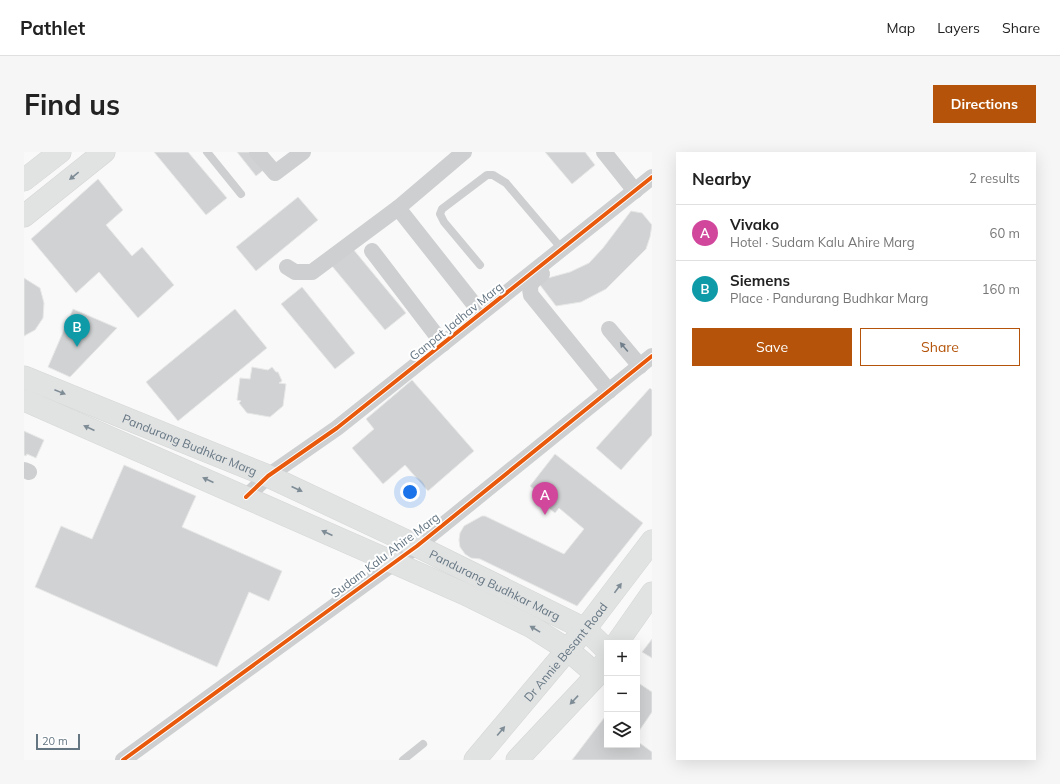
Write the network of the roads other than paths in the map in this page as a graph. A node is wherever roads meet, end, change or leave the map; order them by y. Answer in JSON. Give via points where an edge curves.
{"nodes":[{"id":1,"x":60,"y":152,"type":"edge"},
{"id":2,"x":104,"y":152,"type":"edge"},
{"id":3,"x":207,"y":152,"type":"edge"},
{"id":4,"x":257,"y":152,"type":"edge"},
{"id":5,"x":303,"y":152,"type":"edge"},
{"id":6,"x":464,"y":152,"type":"edge"},
{"id":7,"x":604,"y":152,"type":"edge"},
{"id":8,"x":27,"y":174,"type":"edge"},
{"id":9,"x":652,"y":177,"type":"edge"},
{"id":10,"x":635,"y":190,"type":"junction"},
{"id":11,"x":652,"y":191,"type":"edge"},
{"id":12,"x":241,"y":194,"type":"dead end"},
{"id":13,"x":398,"y":208,"type":"junction"},
{"id":14,"x":24,"y":216,"type":"edge"},
{"id":15,"x":562,"y":249,"type":"junction"},
{"id":16,"x":372,"y":252,"type":"dead end"},
{"id":17,"x":480,"y":265,"type":"dead end"},
{"id":18,"x":287,"y":267,"type":"dead end"},
{"id":19,"x":481,"y":313,"type":"junction"},
{"id":20,"x":609,"y":329,"type":"dead end"},
{"id":21,"x":443,"y":344,"type":"junction"},
{"id":22,"x":646,"y":361,"type":"edge"},
{"id":23,"x":24,"y":377,"type":"edge"},
{"id":24,"x":608,"y":391,"type":"junction"},
{"id":25,"x":24,"y":400,"type":"edge"},
{"id":26,"x":187,"y":443,"type":"junction"},
{"id":27,"x":177,"y":467,"type":"junction"},
{"id":28,"x":268,"y":476,"type":"junction"},
{"id":29,"x":246,"y":497,"type":"junction"},
{"id":30,"x":652,"y":541,"type":"edge"},
{"id":31,"x":417,"y":546,"type":"junction"},
{"id":32,"x":394,"y":562,"type":"junction"},
{"id":33,"x":650,"y":601,"type":"edge"},
{"id":34,"x":585,"y":629,"type":"junction"},
{"id":35,"x":619,"y":640,"type":"edge"},
{"id":36,"x":604,"y":647,"type":"edge"},
{"id":37,"x":568,"y":650,"type":"junction"},
{"id":38,"x":602,"y":667,"type":"edge"},
{"id":39,"x":423,"y":744,"type":"dead end"},
{"id":40,"x":123,"y":760,"type":"edge"},
{"id":41,"x":403,"y":760,"type":"edge"},
{"id":42,"x":475,"y":760,"type":"edge"},
{"id":43,"x":517,"y":760,"type":"edge"}],
"edges":[{"from":1,"to":8,"type":"main road"},
{"from":2,"to":14,"type":"main road","one_way":true},
{"from":3,"to":12,"type":"lane"},
{"from":4,"to":5,"type":"street","via":[[275,173]]},
{"from":6,"to":13,"type":"street"},
{"from":7,"to":10,"type":"street"},
{"from":9,"to":10,"type":"street","name":"Ganpat Jadhav Marg"},
{"from":10,"to":15,"type":"street","name":"Ganpat Jadhav Marg"},
{"from":11,"to":24,"type":"street","via":[[532,282],[529,287],[531,295]]},
{"from":13,"to":18,"type":"street","via":[[312,272],[295,272]]},
{"from":13,"to":19,"type":"street"},
{"from":15,"to":17,"type":"lane","via":[[506,183],[493,175],[487,175],[442,209],[440,214]]},
{"from":15,"to":19,"type":"street","name":"Ganpat Jadhav Marg"},
{"from":16,"to":21,"type":"street"},
{"from":19,"to":21,"type":"street","name":"Ganpat Jadhav Marg"},
{"from":22,"to":20,"type":"street","one_way":true},
{"from":21,"to":28,"type":"street","name":"Ganpat Jadhav Marg","via":[[337,428]]},
{"from":22,"to":24,"type":"street","name":"Sudam Kalu Ahire Marg"},
{"from":23,"to":26,"type":"main road","name":"Pandurang Budhkar Marg","one_way":true},
{"from":24,"to":31,"type":"street","name":"Sudam Kalu Ahire Marg"},
{"from":27,"to":25,"type":"main road","name":"Pandurang Budhkar Marg","one_way":true},
{"from":26,"to":27,"type":"main road"},
{"from":26,"to":28,"type":"main road","name":"Pandurang Budhkar Marg"},
{"from":29,"to":27,"type":"main road","name":"Pandurang Budhkar Marg","one_way":true},
{"from":28,"to":29,"type":"street","name":"Ganpat Jadhav Marg"},
{"from":28,"to":31,"type":"main road","name":"Pandurang Budhkar Marg","one_way":true},
{"from":32,"to":29,"type":"main road","name":"Pandurang Budhkar Marg","one_way":true},
{"from":34,"to":30,"type":"main road","name":"Dr Annie Besant Road","one_way":true},
{"from":31,"to":32,"type":"street","name":"Sudam Kalu Ahire Marg"},
{"from":31,"to":34,"type":"main road","name":"Pandurang Budhkar Marg"},
{"from":37,"to":32,"type":"main road","name":"Pandurang Budhkar Marg","one_way":true,"via":[[532,627]]},
{"from":32,"to":40,"type":"street","name":"Sudam Kalu Ahire Marg"},
{"from":33,"to":35,"type":"main road"},
{"from":34,"to":36,"type":"main road","name":"Pandurang Budhkar Marg"},
{"from":34,"to":37,"type":"main road","name":"Dr Annie Besant Road"},
{"from":37,"to":38,"type":"main road","name":"Pandurang Budhkar Marg"},
{"from":42,"to":37,"type":"main road","name":"Dr Annie Besant Road","one_way":true},
{"from":38,"to":43,"type":"main road","one_way":true},
{"from":39,"to":41,"type":"lane"}]}
